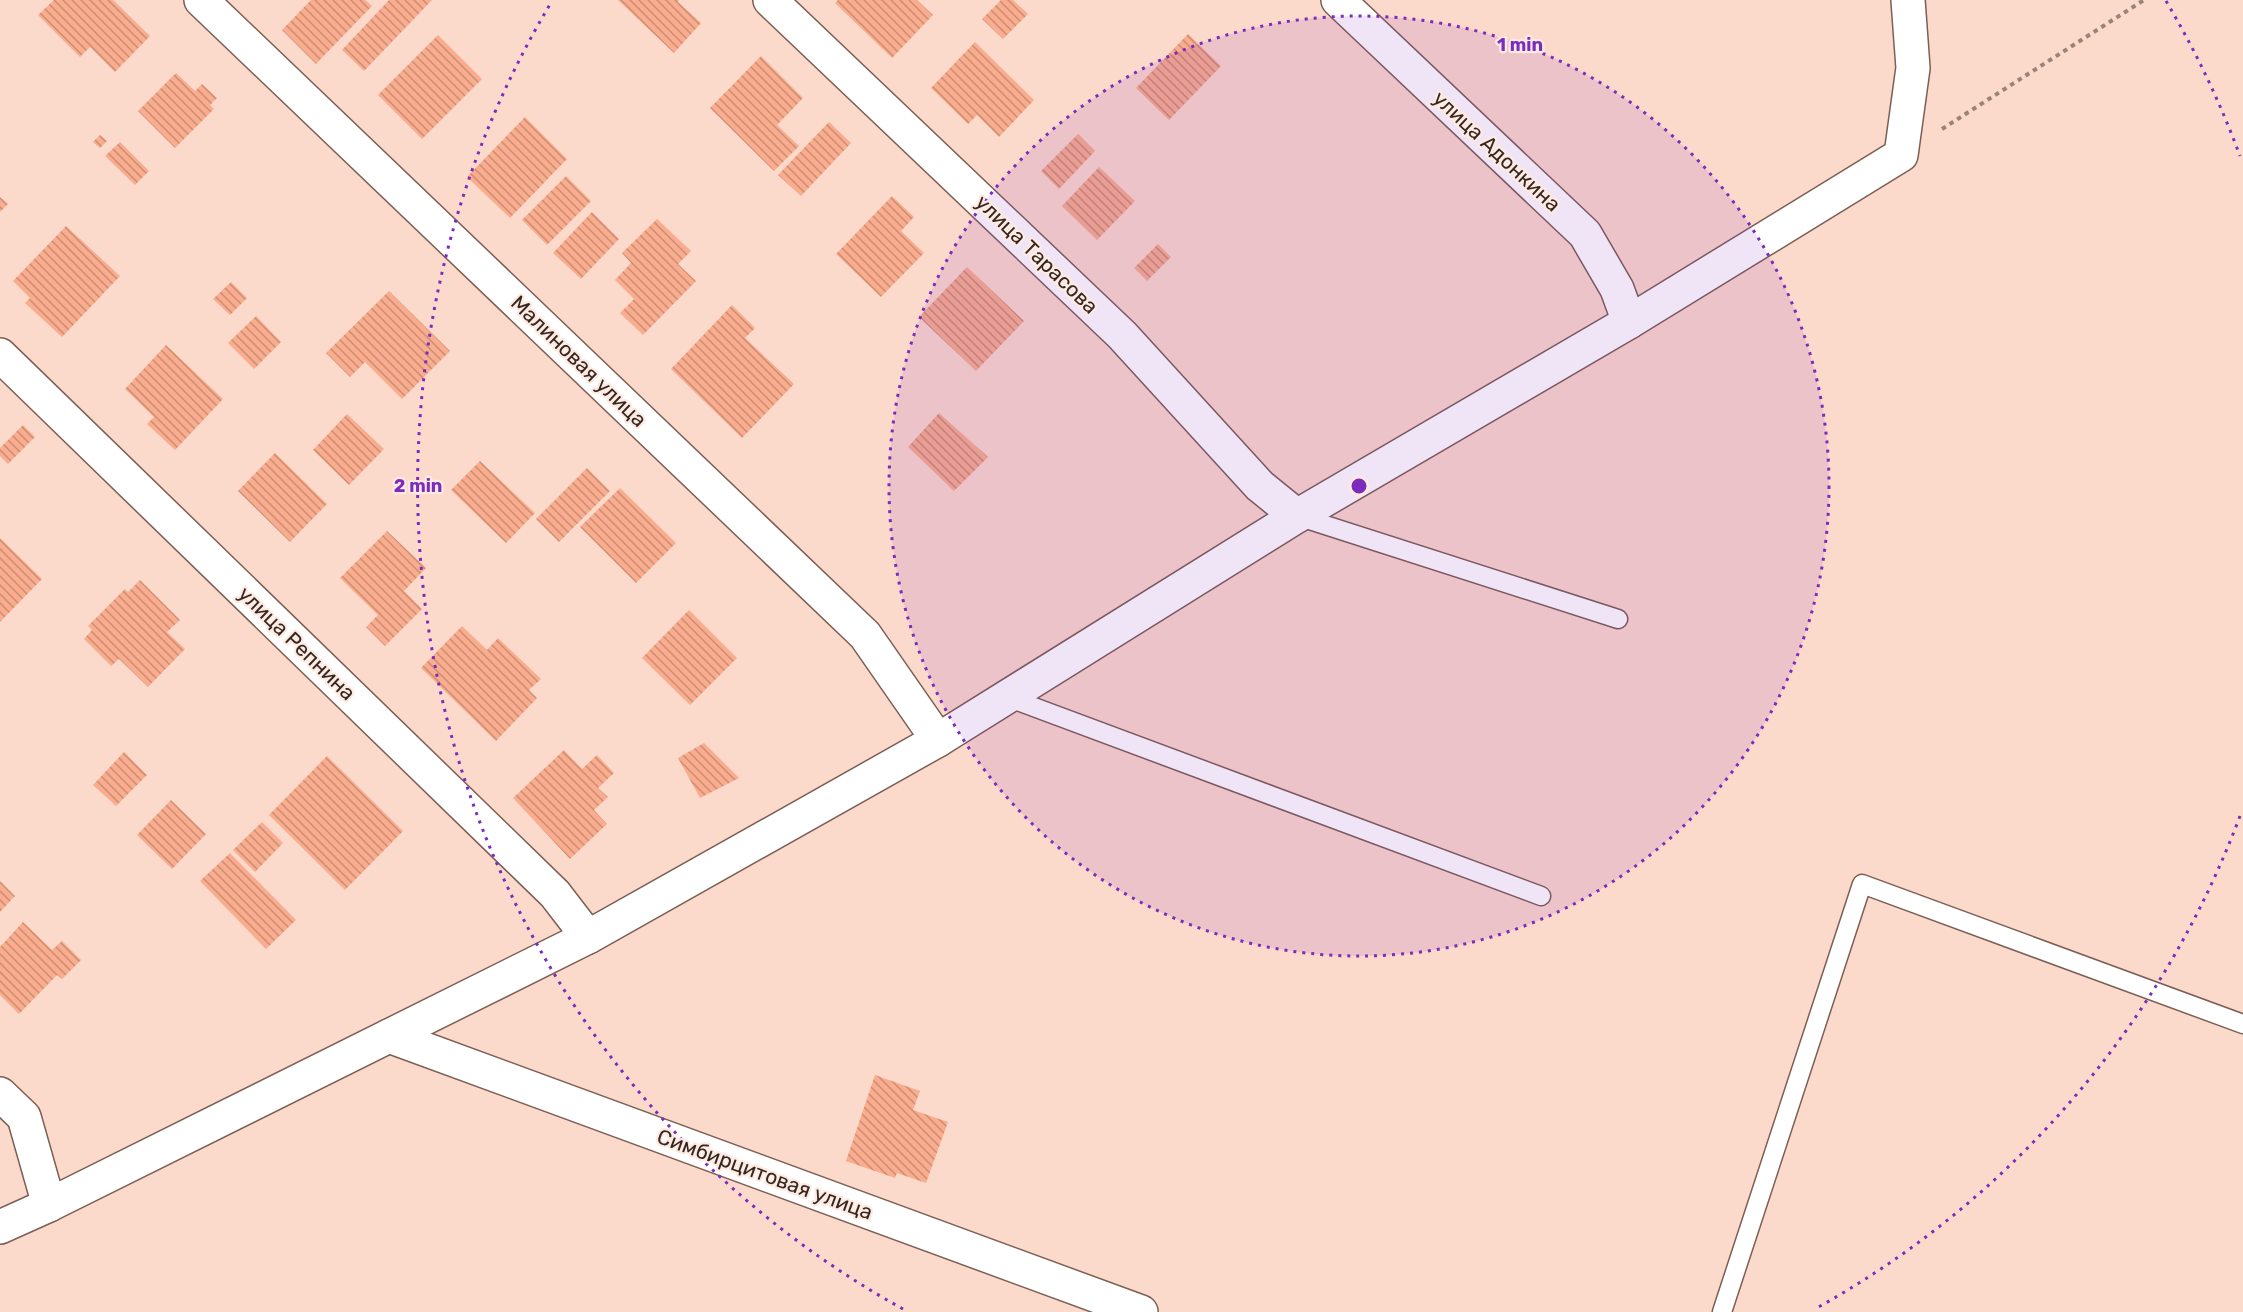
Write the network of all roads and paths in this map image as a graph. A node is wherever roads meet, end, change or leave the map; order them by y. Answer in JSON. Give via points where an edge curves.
{"nodes":[{"id":1,"x":201,"y":0,"type":"edge"},
{"id":2,"x":770,"y":0,"type":"edge"},
{"id":3,"x":1338,"y":0,"type":"edge"},
{"id":4,"x":1908,"y":0,"type":"edge"},
{"id":5,"x":2144,"y":0,"type":"edge"},
{"id":6,"x":1901,"y":155,"type":"junction"},
{"id":7,"x":1629,"y":322,"type":"junction"},
{"id":8,"x":0,"y":355,"type":"edge"},
{"id":9,"x":1297,"y":516,"type":"junction"},
{"id":10,"x":1618,"y":619,"type":"dead end"},
{"id":11,"x":1007,"y":697,"type":"junction"},
{"id":12,"x":938,"y":740,"type":"junction"},
{"id":13,"x":1541,"y":896,"type":"dead end"},
{"id":14,"x":588,"y":937,"type":"junction"},
{"id":15,"x":2243,"y":1024,"type":"edge"},
{"id":16,"x":389,"y":1036,"type":"junction"},
{"id":17,"x":0,"y":1094,"type":"edge"},
{"id":18,"x":49,"y":1205,"type":"junction"},
{"id":19,"x":0,"y":1227,"type":"edge"},
{"id":20,"x":1141,"y":1312,"type":"edge"},
{"id":21,"x":1722,"y":1312,"type":"edge"}],
"edges":[{"from":1,"to":12,"type":"street","name":"Малиновая улица","via":[[865,635]]},
{"from":2,"to":9,"type":"street","name":"улица Тарасова","via":[[1122,335],[1260,486]]},
{"from":3,"to":7,"type":"street","name":"улица Адонкина","via":[[1585,234],[1617,289]]},
{"from":4,"to":6,"type":"street","via":[[1913,68]]},
{"from":5,"to":6,"type":"path"},
{"from":6,"to":7,"type":"street"},
{"from":7,"to":9,"type":"street"},
{"from":8,"to":14,"type":"street","name":"улица Репнина","via":[[555,894]]},
{"from":9,"to":10,"type":"lane"},
{"from":9,"to":11,"type":"street"},
{"from":11,"to":12,"type":"street"},
{"from":11,"to":13,"type":"lane"},
{"from":12,"to":14,"type":"street"},
{"from":14,"to":16,"type":"street"},
{"from":15,"to":21,"type":"lane","via":[[1862,884]]},
{"from":16,"to":18,"type":"street"},
{"from":16,"to":20,"type":"street","name":"Симбирцитовая улица"},
{"from":17,"to":18,"type":"street","via":[[24,1118]]},
{"from":18,"to":19,"type":"street"}]}
